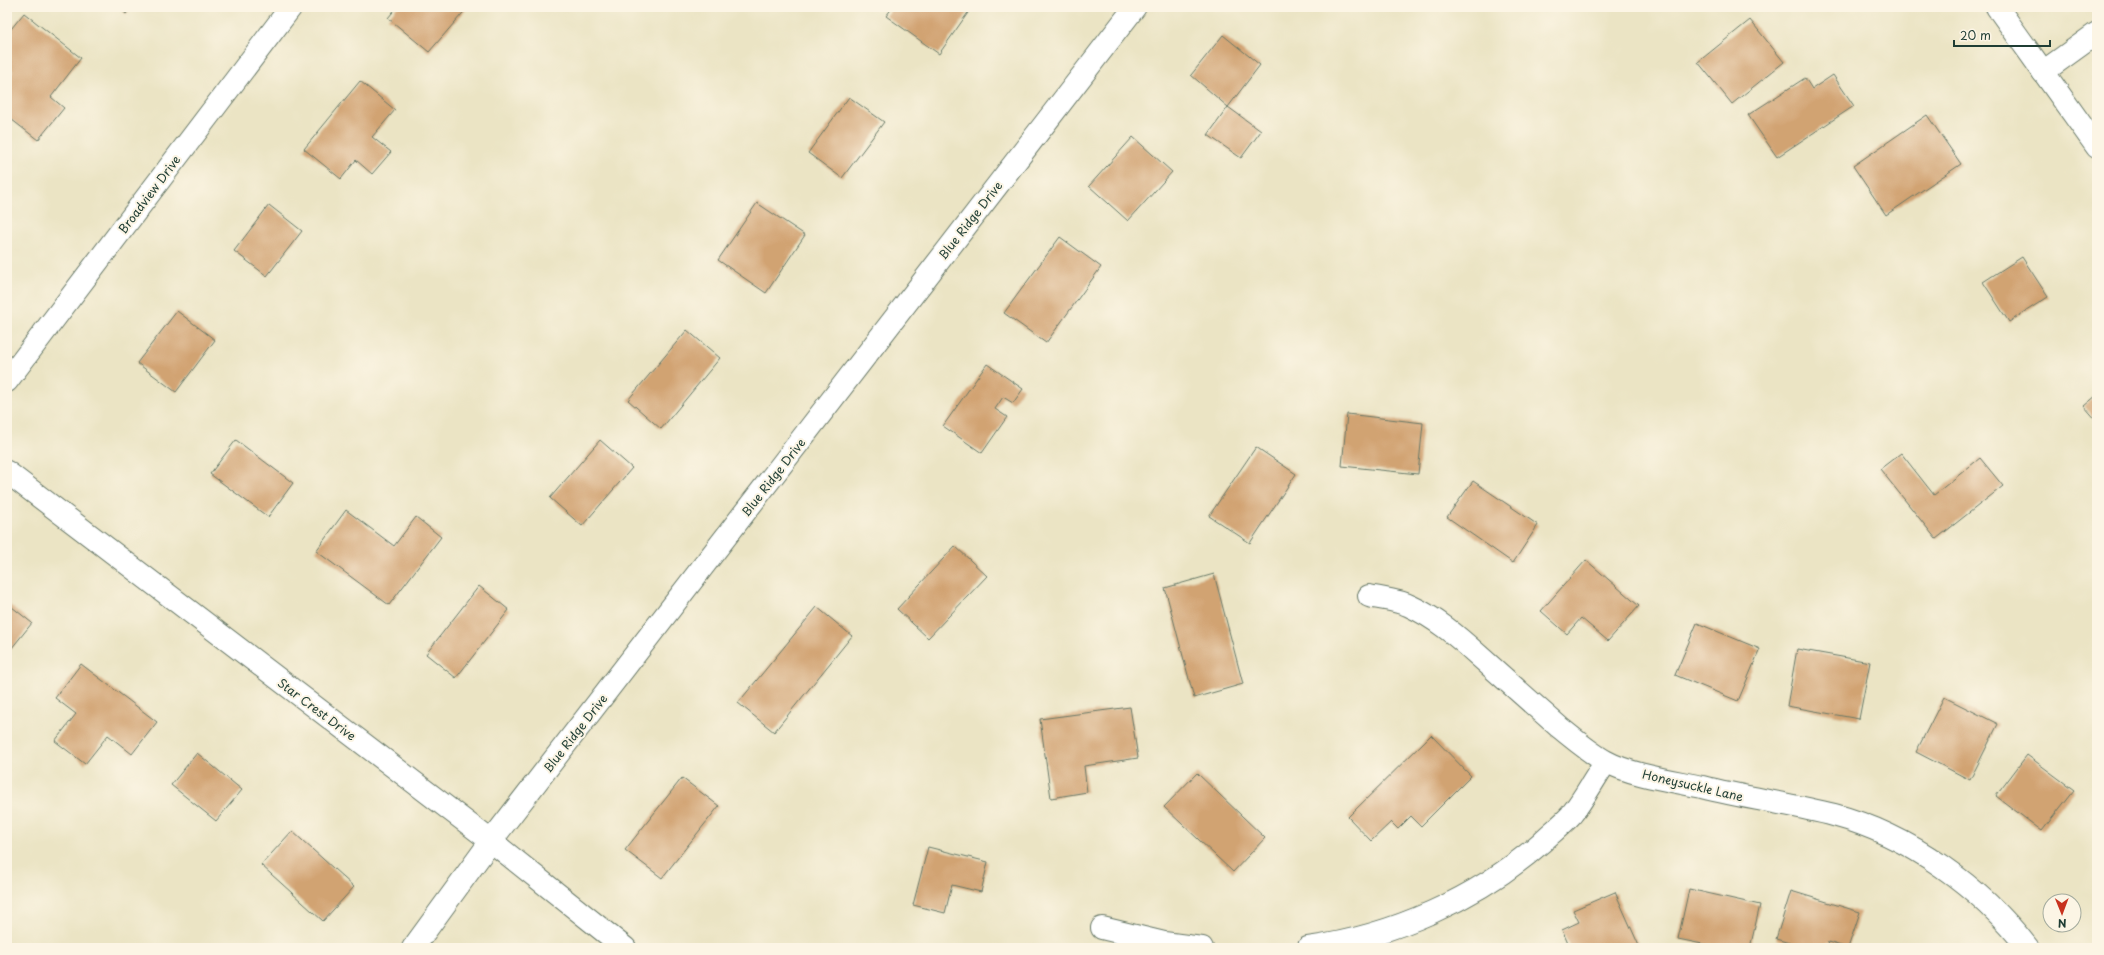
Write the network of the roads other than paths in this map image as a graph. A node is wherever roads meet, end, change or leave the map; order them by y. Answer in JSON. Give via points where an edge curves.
{"nodes":[{"id":1,"x":291,"y":7,"type":"edge"},
{"id":2,"x":1135,"y":7,"type":"edge"},
{"id":3,"x":1997,"y":7,"type":"edge"},
{"id":4,"x":2097,"y":33,"type":"edge"},
{"id":5,"x":2043,"y":72,"type":"junction"},
{"id":6,"x":2097,"y":147,"type":"edge"},
{"id":7,"x":7,"y":381,"type":"edge"},
{"id":8,"x":7,"y":472,"type":"edge"},
{"id":9,"x":1369,"y":596,"type":"dead end"},
{"id":10,"x":1606,"y":762,"type":"junction"},
{"id":11,"x":491,"y":841,"type":"junction"},
{"id":12,"x":1102,"y":928,"type":"dead end"},
{"id":13,"x":413,"y":948,"type":"edge"},
{"id":14,"x":625,"y":948,"type":"edge"},
{"id":15,"x":1202,"y":948,"type":"edge"},
{"id":16,"x":1308,"y":948,"type":"edge"},
{"id":17,"x":2028,"y":948,"type":"edge"}],
"edges":[{"from":1,"to":7,"type":"street","name":"Broadview Drive"},
{"from":2,"to":11,"type":"street","name":"Blue Ridge Drive"},
{"from":3,"to":5,"type":"street"},
{"from":4,"to":5,"type":"street"},
{"from":5,"to":6,"type":"street"},
{"from":8,"to":11,"type":"street","name":"Star Crest Drive"},
{"from":9,"to":10,"type":"street","name":"Honeysuckle Lane","via":[[1409,605],[1446,626],[1546,716]]},
{"from":10,"to":16,"type":"street","via":[[1570,815],[1532,850],[1496,877],[1438,909],[1398,926],[1352,940]]},
{"from":10,"to":17,"type":"street","name":"Honeysuckle Lane","via":[[1625,769],[1734,795],[1834,815],[1896,839],[1930,858],[1961,881],[2007,923]]},
{"from":11,"to":13,"type":"street","name":"Blue Ridge Drive"},
{"from":11,"to":14,"type":"street","name":"Star Crest Drive"},
{"from":12,"to":15,"type":"street","via":[[1164,943]]}]}
